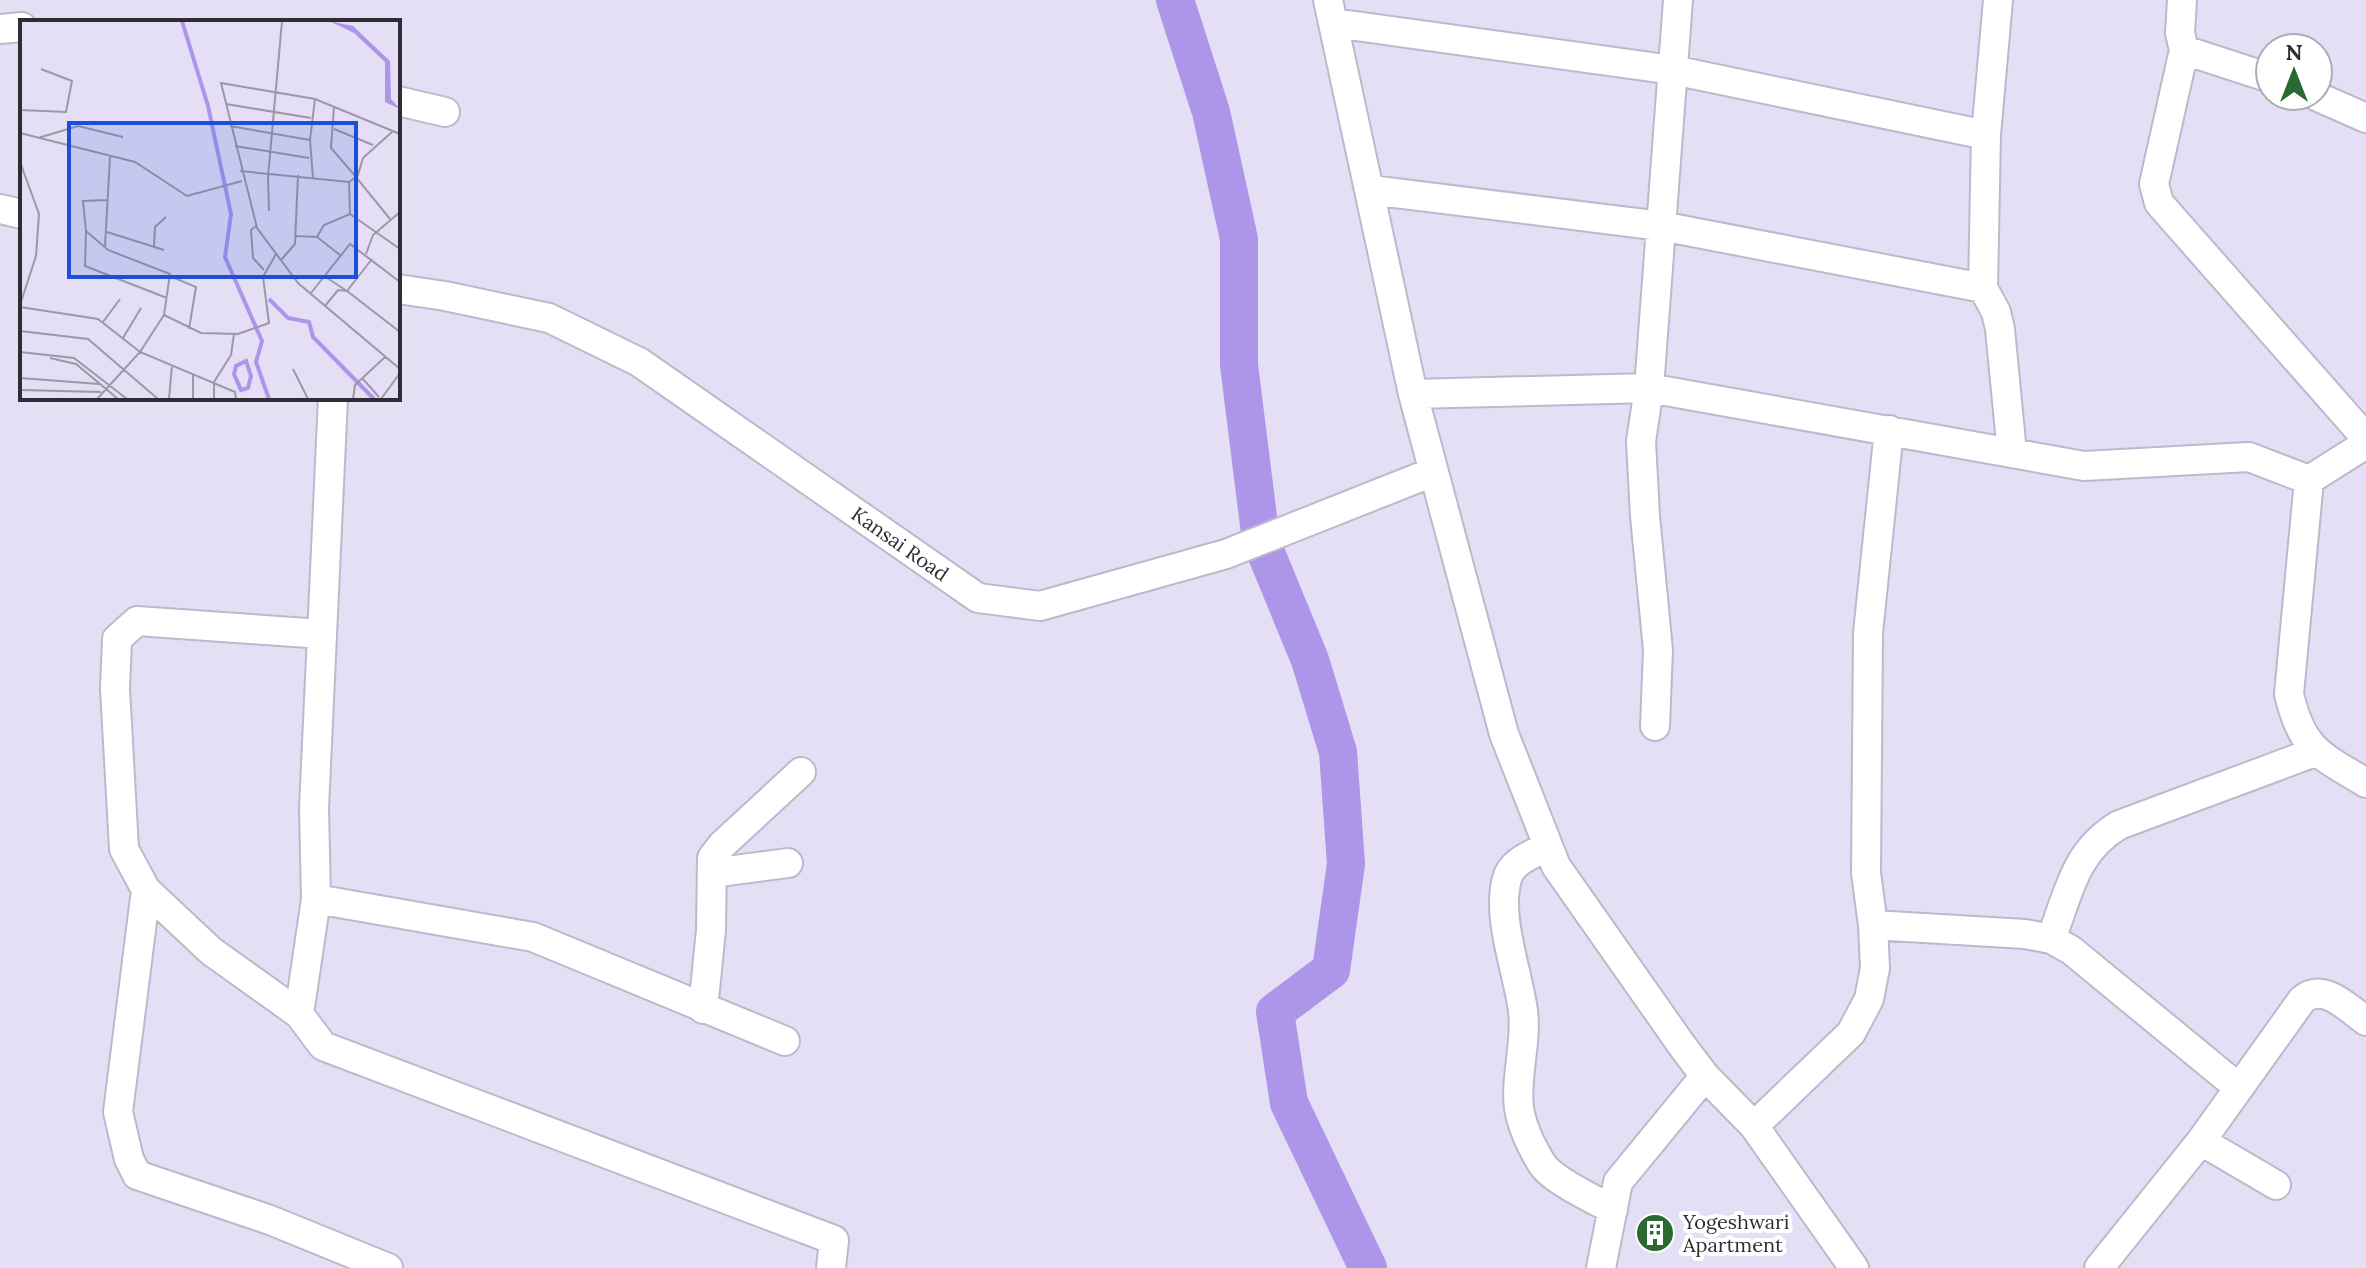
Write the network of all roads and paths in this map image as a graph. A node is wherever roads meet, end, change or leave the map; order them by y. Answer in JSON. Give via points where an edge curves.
{"nodes":[{"id":1,"x":1678,"y":0,"type":"edge"},
{"id":2,"x":1998,"y":0,"type":"edge"},
{"id":3,"x":2182,"y":0,"type":"edge"},
{"id":4,"x":1331,"y":11,"type":"edge"},
{"id":5,"x":20,"y":27,"type":"edge"},
{"id":6,"x":0,"y":29,"type":"edge"},
{"id":7,"x":2184,"y":50,"type":"junction"},
{"id":8,"x":1673,"y":70,"type":"junction"},
{"id":9,"x":2254,"y":73,"type":"edge"},
{"id":10,"x":400,"y":101,"type":"edge"},
{"id":11,"x":2334,"y":104,"type":"edge"},
{"id":12,"x":445,"y":112,"type":"dead end"},
{"id":13,"x":2366,"y":118,"type":"edge"},
{"id":14,"x":1986,"y":135,"type":"junction"},
{"id":15,"x":1371,"y":190,"type":"junction"},
{"id":16,"x":0,"y":209,"type":"edge"},
{"id":17,"x":20,"y":214,"type":"edge"},
{"id":18,"x":1661,"y":226,"type":"junction"},
{"id":19,"x":1983,"y":288,"type":"junction"},
{"id":20,"x":400,"y":289,"type":"edge"},
{"id":21,"x":1649,"y":388,"type":"junction"},
{"id":22,"x":1413,"y":394,"type":"junction"},
{"id":23,"x":333,"y":400,"type":"edge"},
{"id":24,"x":1889,"y":430,"type":"junction"},
{"id":25,"x":2366,"y":438,"type":"edge"},
{"id":26,"x":2366,"y":444,"type":"edge"},
{"id":27,"x":2012,"y":453,"type":"junction"},
{"id":28,"x":1433,"y":472,"type":"junction"},
{"id":29,"x":2309,"y":480,"type":"junction"},
{"id":30,"x":322,"y":634,"type":"junction"},
{"id":31,"x":1655,"y":726,"type":"dead end"},
{"id":32,"x":2315,"y":752,"type":"junction"},
{"id":33,"x":801,"y":772,"type":"dead end"},
{"id":34,"x":2366,"y":783,"type":"edge"},
{"id":35,"x":1548,"y":846,"type":"junction"},
{"id":36,"x":788,"y":863,"type":"dead end"},
{"id":37,"x":712,"y":873,"type":"junction"},
{"id":38,"x":146,"y":890,"type":"junction"},
{"id":39,"x":316,"y":899,"type":"junction"},
{"id":40,"x":1873,"y":925,"type":"junction"},
{"id":41,"x":2051,"y":939,"type":"junction"},
{"id":42,"x":703,"y":1009,"type":"junction"},
{"id":43,"x":299,"y":1014,"type":"junction"},
{"id":44,"x":2366,"y":1021,"type":"edge"},
{"id":45,"x":785,"y":1041,"type":"dead end"},
{"id":46,"x":1705,"y":1076,"type":"junction"},
{"id":47,"x":2239,"y":1088,"type":"junction"},
{"id":48,"x":1754,"y":1126,"type":"junction"},
{"id":49,"x":2201,"y":1141,"type":"junction"},
{"id":50,"x":2276,"y":1185,"type":"dead end"},
{"id":51,"x":1613,"y":1210,"type":"junction"},
{"id":52,"x":840,"y":1265,"type":"edge"},
{"id":53,"x":2108,"y":1265,"type":"edge"},
{"id":54,"x":388,"y":1268,"type":"edge"},
{"id":55,"x":1601,"y":1268,"type":"edge"},
{"id":56,"x":1854,"y":1268,"type":"edge"}],
"edges":[{"from":1,"to":8,"type":"street"},
{"from":2,"to":14,"type":"street"},
{"from":3,"to":7,"type":"street"},
{"from":4,"to":8,"type":"street"},
{"from":4,"to":15,"type":"street"},
{"from":5,"to":6,"type":"street"},
{"from":7,"to":9,"type":"street"},
{"from":7,"to":25,"type":"street","via":[[2154,184],[2159,203]]},
{"from":8,"to":14,"type":"street"},
{"from":8,"to":18,"type":"street"},
{"from":10,"to":12,"type":"street"},
{"from":11,"to":13,"type":"street"},
{"from":14,"to":19,"type":"street"},
{"from":15,"to":18,"type":"street"},
{"from":15,"to":22,"type":"street"},
{"from":16,"to":17,"type":"street"},
{"from":18,"to":19,"type":"street"},
{"from":18,"to":21,"type":"street"},
{"from":19,"to":27,"type":"street","via":[[2000,329]]},
{"from":20,"to":28,"type":"street","name":"Kansai Road","via":[[549,318],[639,362],[978,598],[1040,606],[1226,554]]},
{"from":21,"to":22,"type":"street"},
{"from":21,"to":24,"type":"street"},
{"from":21,"to":31,"type":"street","via":[[1641,441],[1658,650]]},
{"from":22,"to":28,"type":"street"},
{"from":23,"to":30,"type":"street"},
{"from":24,"to":27,"type":"street"},
{"from":24,"to":40,"type":"street","via":[[1868,633],[1866,873]]},
{"from":26,"to":29,"type":"street"},
{"from":27,"to":29,"type":"street","via":[[2084,466],[2249,457]]},
{"from":28,"to":35,"type":"street","via":[[1504,734]]},
{"from":29,"to":32,"type":"street","via":[[2289,694],[2295,721]]},
{"from":30,"to":38,"type":"street","via":[[137,621],[117,639],[124,849]]},
{"from":30,"to":39,"type":"street","via":[[314,808]]},
{"from":32,"to":34,"type":"street"},
{"from":32,"to":41,"type":"street","via":[[2103,835],[2080,862]]},
{"from":33,"to":37,"type":"street","via":[[722,845],[712,858]]},
{"from":35,"to":46,"type":"street","via":[[1556,866]]},
{"from":35,"to":51,"type":"street","via":[[1512,867],[1506,880],[1506,914],[1523,1012],[1519,1107],[1525,1132],[1544,1167]]},
{"from":36,"to":37,"type":"street"},
{"from":37,"to":42,"type":"street"},
{"from":38,"to":43,"type":"street","via":[[211,951]]},
{"from":38,"to":54,"type":"street","via":[[118,1112],[137,1175],[270,1220]]},
{"from":39,"to":42,"type":"street","via":[[533,937]]},
{"from":39,"to":43,"type":"street"},
{"from":40,"to":41,"type":"street"},
{"from":40,"to":48,"type":"street","via":[[1875,968],[1869,999],[1851,1033]]},
{"from":41,"to":47,"type":"street"},
{"from":42,"to":45,"type":"street"},
{"from":43,"to":52,"type":"street","via":[[323,1046],[834,1240]]},
{"from":44,"to":47,"type":"street","via":[[2328,994],[2307,995]]},
{"from":46,"to":48,"type":"street"},
{"from":46,"to":51,"type":"street","via":[[1618,1182]]},
{"from":47,"to":49,"type":"street"},
{"from":48,"to":56,"type":"street"},
{"from":49,"to":50,"type":"street"},
{"from":49,"to":53,"type":"street"},
{"from":51,"to":55,"type":"street"}]}
